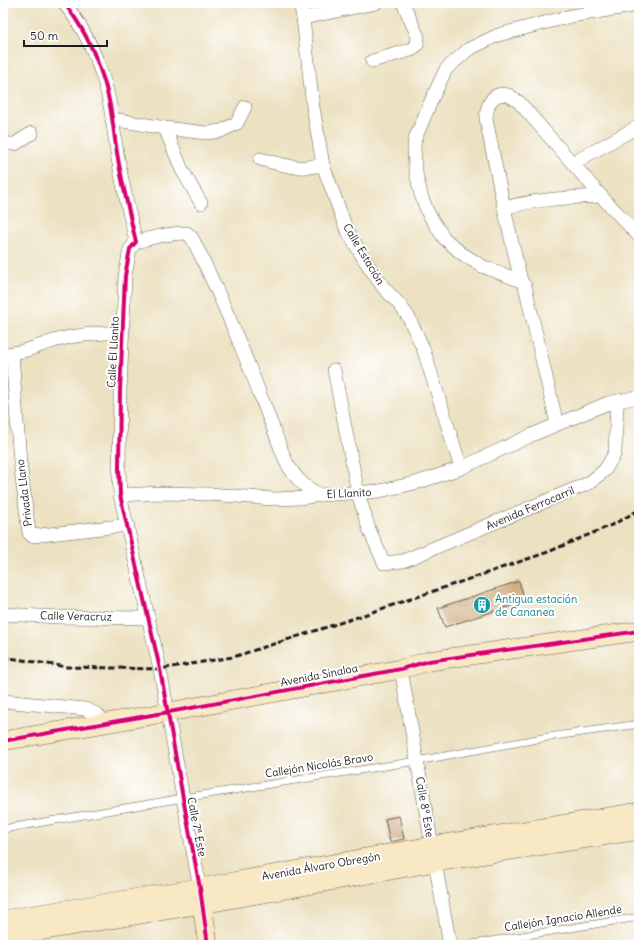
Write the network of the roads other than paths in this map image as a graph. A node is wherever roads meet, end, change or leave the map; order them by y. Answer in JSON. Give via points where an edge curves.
{"nodes":[{"id":1,"x":64,"y":3,"type":"edge"},
{"id":2,"x":300,"y":3,"type":"edge"},
{"id":3,"x":376,"y":3,"type":"edge"},
{"id":4,"x":403,"y":3,"type":"edge"},
{"id":5,"x":639,"y":4,"type":"edge"},
{"id":6,"x":303,"y":18,"type":"junction"},
{"id":7,"x":372,"y":61,"type":"dead end"},
{"id":8,"x":245,"y":107,"type":"dead end"},
{"id":9,"x":112,"y":119,"type":"junction"},
{"id":10,"x":639,"y":126,"type":"edge"},
{"id":11,"x":165,"y":128,"type":"junction"},
{"id":12,"x":32,"y":133,"type":"dead end"},
{"id":13,"x":3,"y":140,"type":"edge"},
{"id":14,"x":260,"y":159,"type":"dead end"},
{"id":15,"x":573,"y":163,"type":"junction"},
{"id":16,"x":323,"y":165,"type":"junction"},
{"id":17,"x":601,"y":196,"type":"junction"},
{"id":18,"x":200,"y":203,"type":"dead end"},
{"id":19,"x":504,"y":208,"type":"junction"},
{"id":20,"x":639,"y":236,"type":"edge"},
{"id":21,"x":136,"y":242,"type":"junction"},
{"id":22,"x":521,"y":281,"type":"junction"},
{"id":23,"x":123,"y":332,"type":"junction"},
{"id":24,"x":8,"y":354,"type":"edge"},
{"id":25,"x":334,"y":370,"type":"dead end"},
{"id":26,"x":639,"y":397,"type":"edge"},
{"id":27,"x":616,"y":401,"type":"junction"},
{"id":28,"x":557,"y":424,"type":"junction"},
{"id":29,"x":461,"y":468,"type":"junction"},
{"id":30,"x":358,"y":493,"type":"junction"},
{"id":31,"x":120,"y":495,"type":"junction"},
{"id":32,"x":320,"y":495,"type":"junction"},
{"id":33,"x":128,"y":525,"type":"junction"},
{"id":34,"x":3,"y":614,"type":"edge"},
{"id":35,"x":148,"y":618,"type":"junction"},
{"id":36,"x":639,"y":631,"type":"edge"},
{"id":37,"x":401,"y":669,"type":"junction"},
{"id":38,"x":3,"y":701,"type":"edge"},
{"id":39,"x":169,"y":712,"type":"junction"},
{"id":40,"x":106,"y":723,"type":"junction"},
{"id":41,"x":639,"y":724,"type":"edge"},
{"id":42,"x":3,"y":741,"type":"edge"},
{"id":43,"x":417,"y":761,"type":"junction"},
{"id":44,"x":182,"y":798,"type":"junction"},
{"id":45,"x":639,"y":812,"type":"edge"},
{"id":46,"x":3,"y":829,"type":"edge"},
{"id":47,"x":639,"y":830,"type":"edge"},
{"id":48,"x":433,"y":854,"type":"junction"},
{"id":49,"x":201,"y":896,"type":"junction"},
{"id":50,"x":639,"y":917,"type":"edge"},
{"id":51,"x":3,"y":920,"type":"edge"},
{"id":52,"x":51,"y":921,"type":"junction"},
{"id":53,"x":3,"y":937,"type":"edge"},
{"id":54,"x":208,"y":945,"type":"edge"},
{"id":55,"x":450,"y":945,"type":"edge"},
{"id":56,"x":466,"y":945,"type":"edge"}],
"edges":[{"from":1,"to":9,"type":"street","via":[[88,41],[103,76]]},
{"from":2,"to":6,"type":"street","name":"Calle Estación"},
{"from":3,"to":6,"type":"street"},
{"from":4,"to":7,"type":"street","via":[[418,37],[417,45],[411,50]]},
{"from":5,"to":22,"type":"street","via":[[571,16],[498,36],[469,49],[446,69],[431,101],[414,146],[415,168],[428,213],[444,238],[461,253],[482,266]]},
{"from":6,"to":16,"type":"street","name":"Calle Estación","via":[[313,107]]},
{"from":8,"to":11,"type":"street","via":[[237,122],[221,131],[206,133]]},
{"from":9,"to":11,"type":"street"},
{"from":9,"to":21,"type":"street"},
{"from":10,"to":15,"type":"street"},
{"from":11,"to":18,"type":"street","via":[[182,170]]},
{"from":12,"to":13,"type":"street","via":[[15,144],[7,144]]},
{"from":14,"to":16,"type":"street","via":[[292,167]]},
{"from":15,"to":17,"type":"street"},
{"from":15,"to":19,"type":"street","via":[[518,102],[508,95],[499,95],[491,99],[486,107],[486,119]]},
{"from":16,"to":29,"type":"street","name":"Calle Estación","via":[[346,228],[383,287],[409,318],[423,348]]},
{"from":17,"to":19,"type":"street","via":[[526,202]]},
{"from":17,"to":20,"type":"street"},
{"from":19,"to":22,"type":"street"},
{"from":21,"to":23,"type":"street","name":"Calle El Llanito","via":[[130,249],[127,259]]},
{"from":21,"to":32,"type":"street","name":"El Llanito","via":[[162,234],[187,233],[192,238],[223,301],[286,462],[295,477]]},
{"from":22,"to":28,"type":"street","via":[[527,293]]},
{"from":23,"to":24,"type":"street","via":[[62,338]]},
{"from":23,"to":31,"type":"street","name":"Calle El Llanito","via":[[119,419]]},
{"from":24,"to":33,"type":"street","name":"Privada Llano","via":[[29,533],[32,536]]},
{"from":25,"to":30,"type":"street"},
{"from":26,"to":27,"type":"street","name":"El Llanito"},
{"from":27,"to":28,"type":"street","name":"El Llanito"},
{"from":27,"to":30,"type":"street","name":"Avenida Ferrocarril","via":[[615,453],[605,470],[589,483],[403,561],[384,562],[369,529]]},
{"from":28,"to":29,"type":"street","name":"El Llanito"},
{"from":29,"to":30,"type":"street","name":"El Llanito","via":[[406,485]]},
{"from":30,"to":32,"type":"street","name":"El Llanito"},
{"from":31,"to":32,"type":"street","via":[[209,494],[273,499]]},
{"from":31,"to":33,"type":"street","name":"Calle El Llanito"},
{"from":33,"to":35,"type":"street","name":"Calle El Llanito"},
{"from":34,"to":35,"type":"street","name":"Calle Veracruz"},
{"from":35,"to":39,"type":"street","name":"Calle El Llanito"},
{"from":36,"to":37,"type":"street","name":"Avenida Sinaloa","via":[[429,661]]},
{"from":37,"to":39,"type":"street","name":"Avenida Sinaloa"},
{"from":37,"to":43,"type":"street","name":"Calle 8ª Este"},
{"from":38,"to":40,"type":"street","via":[[86,709]]},
{"from":39,"to":40,"type":"street","name":"Avenida Sinaloa"},
{"from":39,"to":44,"type":"street","name":"Calle 7ª Este"},
{"from":40,"to":42,"type":"street","name":"Avenida Sinaloa"},
{"from":41,"to":43,"type":"lane","name":"Callejón Nicolás Bravo","via":[[548,737]]},
{"from":43,"to":44,"type":"lane","name":"Callejón Nicolás Bravo"},
{"from":43,"to":48,"type":"street","name":"Calle 8ª Este"},
{"from":44,"to":46,"type":"lane","name":"Callejón Nicolás Bravo"},
{"from":44,"to":49,"type":"street","name":"Calle 7ª Este"},
{"from":45,"to":48,"type":"street","name":"Avenida Álvaro Obregón"},
{"from":47,"to":48,"type":"street","name":"Avenida Álvaro Obregón"},
{"from":48,"to":49,"type":"street","name":"Avenida Álvaro Obregón"},
{"from":48,"to":55,"type":"street","name":"Calle 8ª Este"},
{"from":49,"to":52,"type":"street","name":"Avenida Álvaro Obregón"},
{"from":49,"to":54,"type":"street","name":"Calle 7ª Este"},
{"from":50,"to":56,"type":"lane","name":"Callejón Ignacio Allende"},
{"from":51,"to":52,"type":"street","name":"Avenida Álvaro Obregón"},
{"from":52,"to":53,"type":"street","name":"Avenida Álvaro Obregón"}]}
